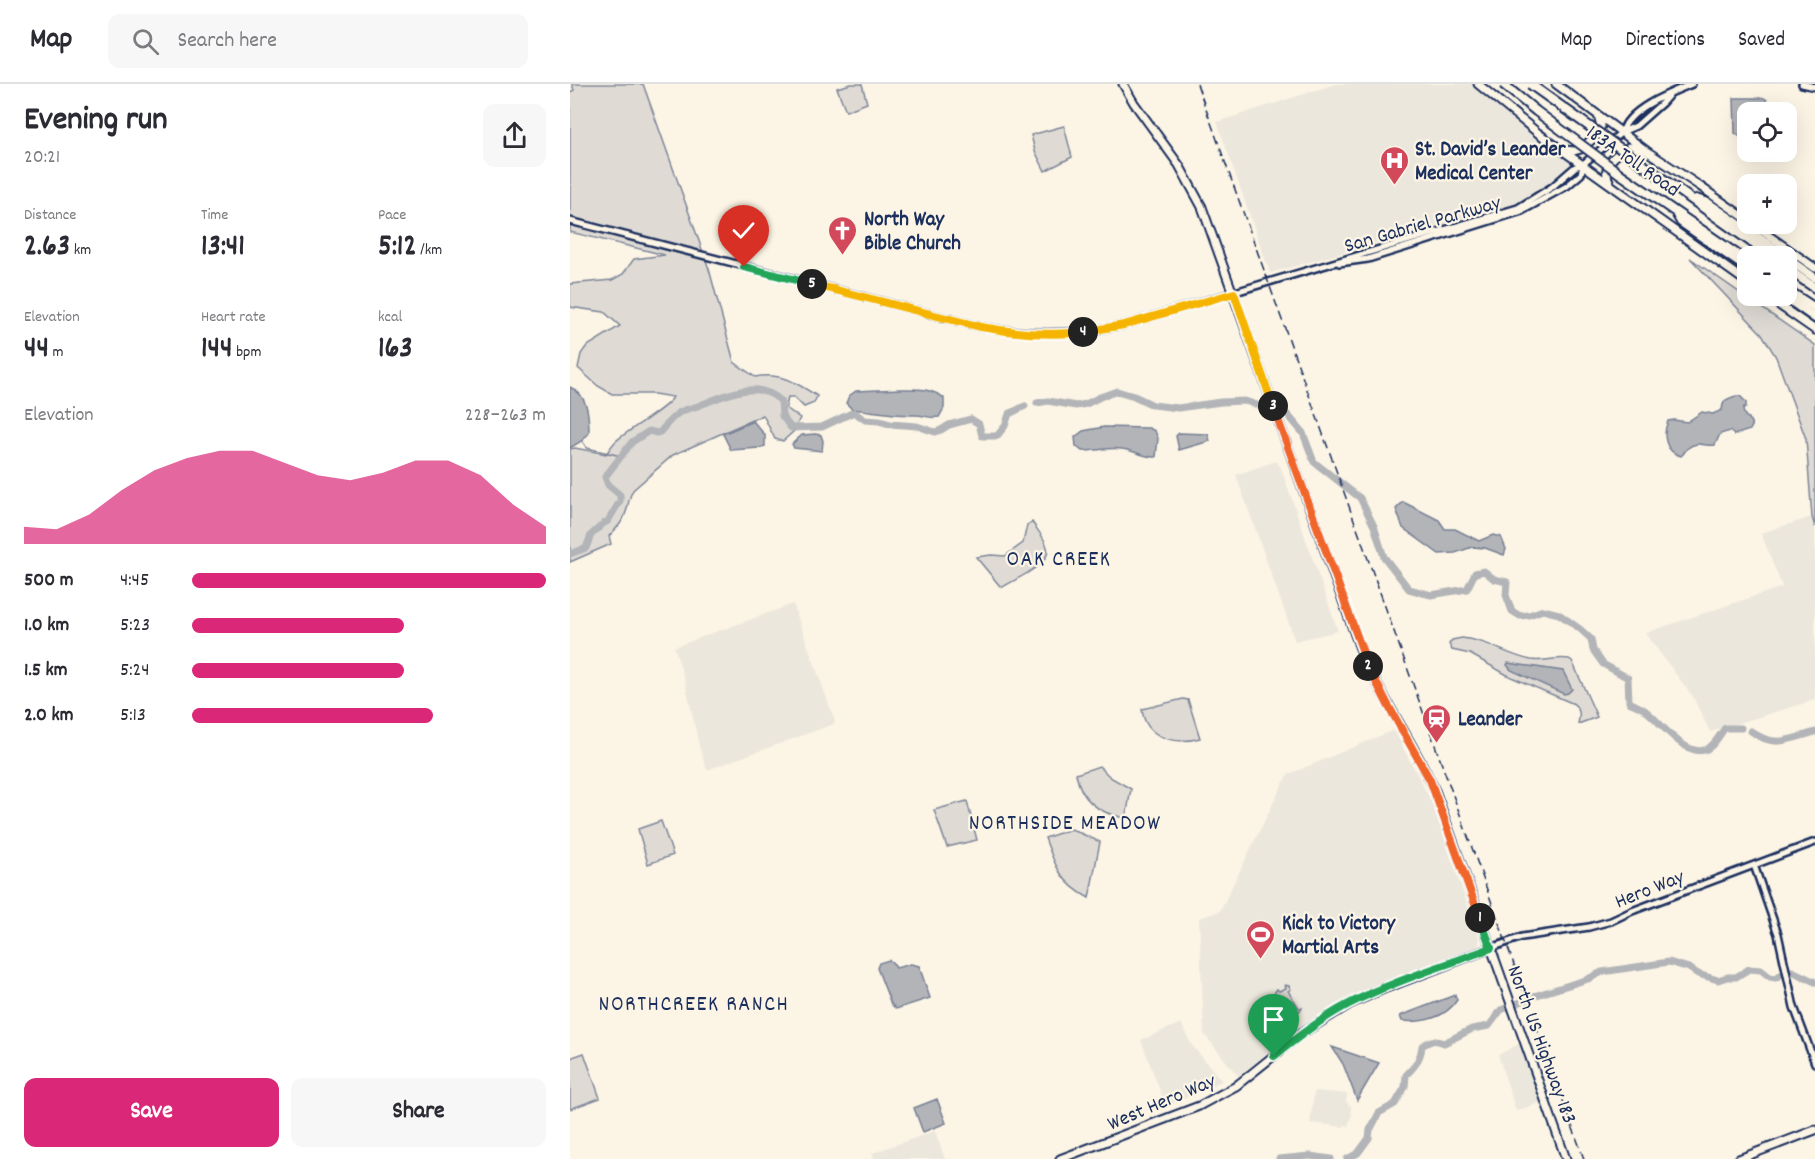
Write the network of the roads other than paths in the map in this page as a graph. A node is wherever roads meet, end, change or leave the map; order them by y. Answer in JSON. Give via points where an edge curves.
{"nodes":[{"id":1,"x":1123,"y":84,"type":"edge"},
{"id":2,"x":1478,"y":84,"type":"edge"},
{"id":3,"x":1503,"y":84,"type":"edge"},
{"id":4,"x":1530,"y":84,"type":"edge"},
{"id":5,"x":1556,"y":84,"type":"edge"},
{"id":6,"x":1692,"y":84,"type":"edge"},
{"id":7,"x":1802,"y":84,"type":"edge"},
{"id":8,"x":1815,"y":87,"type":"edge"},
{"id":9,"x":1598,"y":115,"type":"junction"},
{"id":10,"x":1622,"y":132,"type":"junction"},
{"id":11,"x":1562,"y":149,"type":"junction"},
{"id":12,"x":1648,"y":152,"type":"junction"},
{"id":13,"x":1583,"y":164,"type":"junction"},
{"id":14,"x":1612,"y":187,"type":"junction"},
{"id":15,"x":1687,"y":196,"type":"junction"},
{"id":16,"x":1674,"y":211,"type":"junction"},
{"id":17,"x":1737,"y":212,"type":"edge"},
{"id":18,"x":570,"y":221,"type":"edge"},
{"id":19,"x":1766,"y":234,"type":"edge"},
{"id":20,"x":1757,"y":246,"type":"edge"},
{"id":21,"x":1770,"y":246,"type":"edge"},
{"id":22,"x":1737,"y":254,"type":"edge"},
{"id":23,"x":1737,"y":261,"type":"edge"},
{"id":24,"x":1797,"y":265,"type":"edge"},
{"id":25,"x":1815,"y":268,"type":"edge"},
{"id":26,"x":1737,"y":275,"type":"edge"},
{"id":27,"x":1797,"y":276,"type":"edge"},
{"id":28,"x":1815,"y":278,"type":"edge"},
{"id":29,"x":1815,"y":288,"type":"edge"},
{"id":30,"x":1234,"y":293,"type":"junction"},
{"id":31,"x":1797,"y":296,"type":"edge"},
{"id":32,"x":1797,"y":305,"type":"edge"},
{"id":33,"x":1780,"y":306,"type":"edge"},
{"id":34,"x":1815,"y":308,"type":"edge"},
{"id":35,"x":1815,"y":318,"type":"edge"},
{"id":36,"x":1815,"y":330,"type":"edge"},
{"id":37,"x":1815,"y":842,"type":"edge"},
{"id":38,"x":1754,"y":865,"type":"junction"},
{"id":39,"x":1491,"y":948,"type":"junction"},
{"id":40,"x":1815,"y":1063,"type":"edge"},
{"id":41,"x":1815,"y":1130,"type":"edge"},
{"id":42,"x":1060,"y":1159,"type":"edge"},
{"id":43,"x":1566,"y":1159,"type":"edge"},
{"id":44,"x":1739,"y":1159,"type":"edge"}],
"edges":[{"from":1,"to":30,"type":"main road","name":"North US Highway 183","via":[[1193,189]]},
{"from":2,"to":11,"type":"main road"},
{"from":3,"to":16,"type":"highway","name":"183A Toll Road","bridge":true},
{"from":4,"to":15,"type":"highway","name":"183A Toll Road","bridge":true},
{"from":5,"to":9,"type":"main road"},
{"from":6,"to":10,"type":"street","name":"San Gabriel Parkway","via":[[1669,94],[1636,126]]},
{"from":7,"to":8,"type":"street"},
{"from":9,"to":10,"type":"main road"},
{"from":9,"to":11,"type":"main road","via":[[1601,126],[1597,135],[1581,149]]},
{"from":10,"to":12,"type":"main road"},
{"from":10,"to":13,"type":"street","name":"San Gabriel Parkway"},
{"from":11,"to":13,"type":"main road"},
{"from":12,"to":14,"type":"main road","via":[[1629,147],[1608,164],[1606,172]]},
{"from":12,"to":17,"type":"main road"},
{"from":13,"to":14,"type":"main road"},
{"from":13,"to":30,"type":"street","name":"San Gabriel Parkway","via":[[1518,208]]},
{"from":14,"to":26,"type":"main road"},
{"from":15,"to":20,"type":"highway","name":"183A Toll Road"},
{"from":15,"to":21,"type":"highway","via":[[1708,203]]},
{"from":16,"to":22,"type":"highway","name":"183A Toll Road"},
{"from":16,"to":23,"type":"highway","via":[[1681,222]]},
{"from":18,"to":30,"type":"street","name":"San Gabriel Parkway","via":[[1006,331],[1052,334],[1101,330]]},
{"from":19,"to":25,"type":"main road"},
{"from":24,"to":28,"type":"highway"},
{"from":27,"to":29,"type":"highway"},
{"from":30,"to":39,"type":"main road","name":"North US Highway 183","via":[[1359,646],[1430,780]]},
{"from":31,"to":34,"type":"highway"},
{"from":32,"to":35,"type":"highway"},
{"from":33,"to":36,"type":"main road"},
{"from":37,"to":38,"type":"street","name":"Hero Way"},
{"from":38,"to":39,"type":"street","name":"Hero Way","via":[[1611,921],[1522,937]]},
{"from":38,"to":40,"type":"street","via":[[1779,938],[1794,1007]]},
{"from":39,"to":42,"type":"main road","name":"West Hero Way","via":[[1350,1004],[1301,1034],[1236,1086],[1199,1106]]},
{"from":39,"to":43,"type":"main road","name":"North US Highway 183"},
{"from":41,"to":44,"type":"main road"}]}
